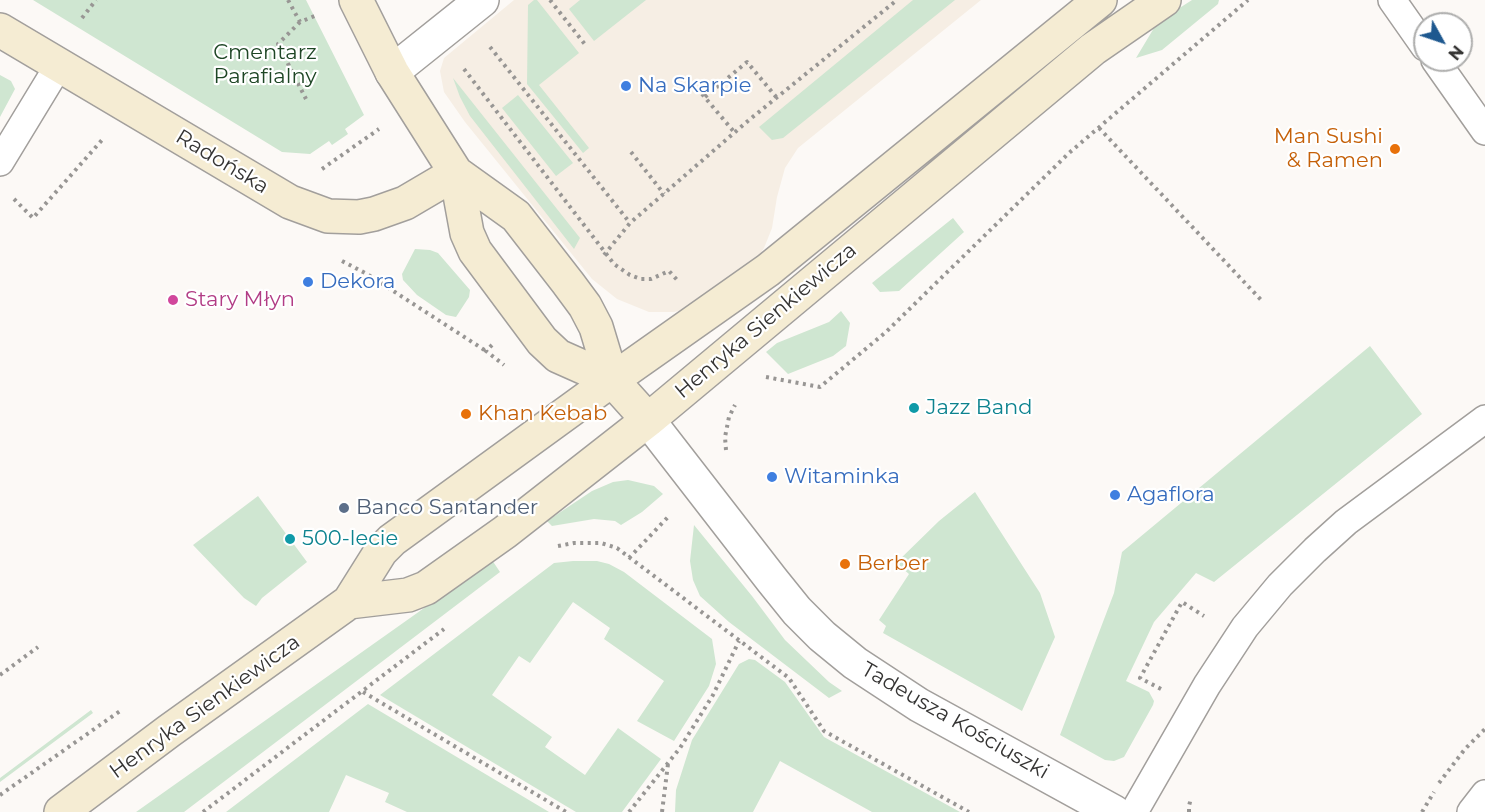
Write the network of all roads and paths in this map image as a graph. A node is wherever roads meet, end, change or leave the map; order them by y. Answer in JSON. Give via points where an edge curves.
{"nodes":[{"id":1,"x":96,"y":0,"type":"edge"},
{"id":2,"x":288,"y":0,"type":"edge"},
{"id":3,"x":356,"y":0,"type":"edge"},
{"id":4,"x":550,"y":0,"type":"edge"},
{"id":5,"x":897,"y":0,"type":"edge"},
{"id":6,"x":1100,"y":0,"type":"edge"},
{"id":7,"x":1164,"y":0,"type":"edge"},
{"id":8,"x":1248,"y":0,"type":"edge"},
{"id":9,"x":1392,"y":0,"type":"edge"},
{"id":10,"x":473,"y":7,"type":"edge"},
{"id":11,"x":323,"y":13,"type":"dead end"},
{"id":12,"x":82,"y":18,"type":"dead end"},
{"id":13,"x":300,"y":22,"type":"junction"},
{"id":14,"x":1413,"y":29,"type":"edge"},
{"id":15,"x":0,"y":30,"type":"edge"},
{"id":16,"x":438,"y":35,"type":"junction"},
{"id":17,"x":587,"y":47,"type":"dead end"},
{"id":18,"x":59,"y":65,"type":"junction"},
{"id":19,"x":392,"y":72,"type":"junction"},
{"id":20,"x":1443,"y":72,"type":"edge"},
{"id":21,"x":777,"y":98,"type":"junction"},
{"id":22,"x":306,"y":99,"type":"dead end"},
{"id":23,"x":377,"y":121,"type":"dead end"},
{"id":24,"x":1099,"y":128,"type":"junction"},
{"id":25,"x":1485,"y":131,"type":"edge"},
{"id":26,"x":735,"y":133,"type":"junction"},
{"id":27,"x":105,"y":138,"type":"dead end"},
{"id":28,"x":631,"y":152,"type":"dead end"},
{"id":29,"x":0,"y":162,"type":"edge"},
{"id":30,"x":320,"y":171,"type":"dead end"},
{"id":31,"x":456,"y":173,"type":"junction"},
{"id":32,"x":8,"y":194,"type":"dead end"},
{"id":33,"x":664,"y":194,"type":"junction"},
{"id":34,"x":630,"y":223,"type":"junction"},
{"id":35,"x":604,"y":255,"type":"junction"},
{"id":36,"x":682,"y":286,"type":"dead end"},
{"id":37,"x":1263,"y":302,"type":"dead end"},
{"id":38,"x":499,"y":339,"type":"dead end"},
{"id":39,"x":513,"y":372,"type":"dead end"},
{"id":40,"x":757,"y":375,"type":"dead end"},
{"id":41,"x":612,"y":380,"type":"junction"},
{"id":42,"x":738,"y":400,"type":"dead end"},
{"id":43,"x":1485,"y":419,"type":"edge"},
{"id":44,"x":648,"y":420,"type":"junction"},
{"id":45,"x":727,"y":454,"type":"dead end"},
{"id":46,"x":670,"y":515,"type":"dead end"},
{"id":47,"x":555,"y":547,"type":"dead end"},
{"id":48,"x":629,"y":558,"type":"junction"},
{"id":49,"x":349,"y":602,"type":"junction"},
{"id":50,"x":447,"y":627,"type":"dead end"},
{"id":51,"x":739,"y":641,"type":"junction"},
{"id":52,"x":38,"y":647,"type":"dead end"},
{"id":53,"x":0,"y":675,"type":"edge"},
{"id":54,"x":363,"y":692,"type":"junction"},
{"id":55,"x":126,"y":706,"type":"dead end"},
{"id":56,"x":668,"y":763,"type":"junction"},
{"id":57,"x":1485,"y":794,"type":"edge"},
{"id":58,"x":0,"y":795,"type":"edge"},
{"id":59,"x":61,"y":812,"type":"edge"},
{"id":60,"x":203,"y":812,"type":"edge"},
{"id":61,"x":566,"y":812,"type":"edge"},
{"id":62,"x":629,"y":812,"type":"edge"},
{"id":63,"x":662,"y":812,"type":"edge"},
{"id":64,"x":969,"y":812,"type":"edge"},
{"id":65,"x":1114,"y":812,"type":"edge"},
{"id":66,"x":1134,"y":812,"type":"edge"},
{"id":67,"x":1472,"y":812,"type":"edge"}],
"edges":[{"from":1,"to":12,"type":"path"},
{"from":2,"to":13,"type":"path"},
{"from":3,"to":19,"type":"main road"},
{"from":4,"to":17,"type":"path"},
{"from":5,"to":21,"type":"path"},
{"from":6,"to":41,"type":"main road","name":"Henryka Sienkiewicza","via":[[768,270]]},
{"from":7,"to":44,"type":"main road","name":"Henryka Sienkiewicza","via":[[1093,49]]},
{"from":8,"to":24,"type":"path"},
{"from":9,"to":14,"type":"lane"},
{"from":10,"to":16,"type":"street"},
{"from":10,"to":34,"type":"path"},
{"from":11,"to":13,"type":"path"},
{"from":13,"to":22,"type":"path","via":[[278,44]]},
{"from":15,"to":18,"type":"main road","name":"Radońska"},
{"from":16,"to":19,"type":"street"},
{"from":16,"to":35,"type":"path"},
{"from":18,"to":29,"type":"lane"},
{"from":18,"to":31,"type":"main road","name":"Radońska","via":[[290,202],[328,216],[359,218],[374,214],[405,203]]},
{"from":19,"to":31,"type":"main road"},
{"from":20,"to":25,"type":"lane"},
{"from":21,"to":26,"type":"path"},
{"from":21,"to":26,"type":"path","via":[[747,62],[704,95]]},
{"from":23,"to":30,"type":"path","via":[[380,130]]},
{"from":24,"to":37,"type":"path"},
{"from":24,"to":40,"type":"path","via":[[886,332],[819,387]]},
{"from":26,"to":33,"type":"path"},
{"from":27,"to":32,"type":"path","via":[[33,218]]},
{"from":28,"to":33,"type":"path"},
{"from":31,"to":41,"type":"main road","via":[[516,216],[568,283],[596,327]]},
{"from":31,"to":41,"type":"main road","via":[[467,233],[475,251],[524,319],[558,356]]},
{"from":33,"to":34,"type":"path"},
{"from":34,"to":35,"type":"path"},
{"from":35,"to":36,"type":"path","via":[[641,279],[651,279],[669,270]]},
{"from":38,"to":39,"type":"path","via":[[486,351]]},
{"from":41,"to":44,"type":"main road"},
{"from":41,"to":49,"type":"main road","name":"Henryka Sienkiewicza","via":[[392,540]]},
{"from":42,"to":45,"type":"path","via":[[729,417]]},
{"from":43,"to":66,"type":"lane","via":[[1346,522],[1280,585],[1245,627],[1207,685]]},
{"from":44,"to":49,"type":"main road","name":"Henryka Sienkiewicza","via":[[557,494],[426,588],[408,595]]},
{"from":44,"to":65,"type":"street","name":"Tadeusza Kościuszki","via":[[772,580],[822,636],[919,705]]},
{"from":46,"to":48,"type":"path"},
{"from":47,"to":48,"type":"path","via":[[601,543],[617,548]]},
{"from":48,"to":51,"type":"path"},
{"from":49,"to":59,"type":"main road","name":"Henryka Sienkiewicza"},
{"from":50,"to":54,"type":"path"},
{"from":51,"to":56,"type":"path","via":[[713,694]]},
{"from":51,"to":64,"type":"path","via":[[789,678],[824,731]]},
{"from":52,"to":53,"type":"path"},
{"from":54,"to":60,"type":"path"},
{"from":54,"to":61,"type":"path"},
{"from":55,"to":58,"type":"path"},
{"from":56,"to":62,"type":"path"},
{"from":56,"to":63,"type":"path"},
{"from":57,"to":67,"type":"lane"}]}
